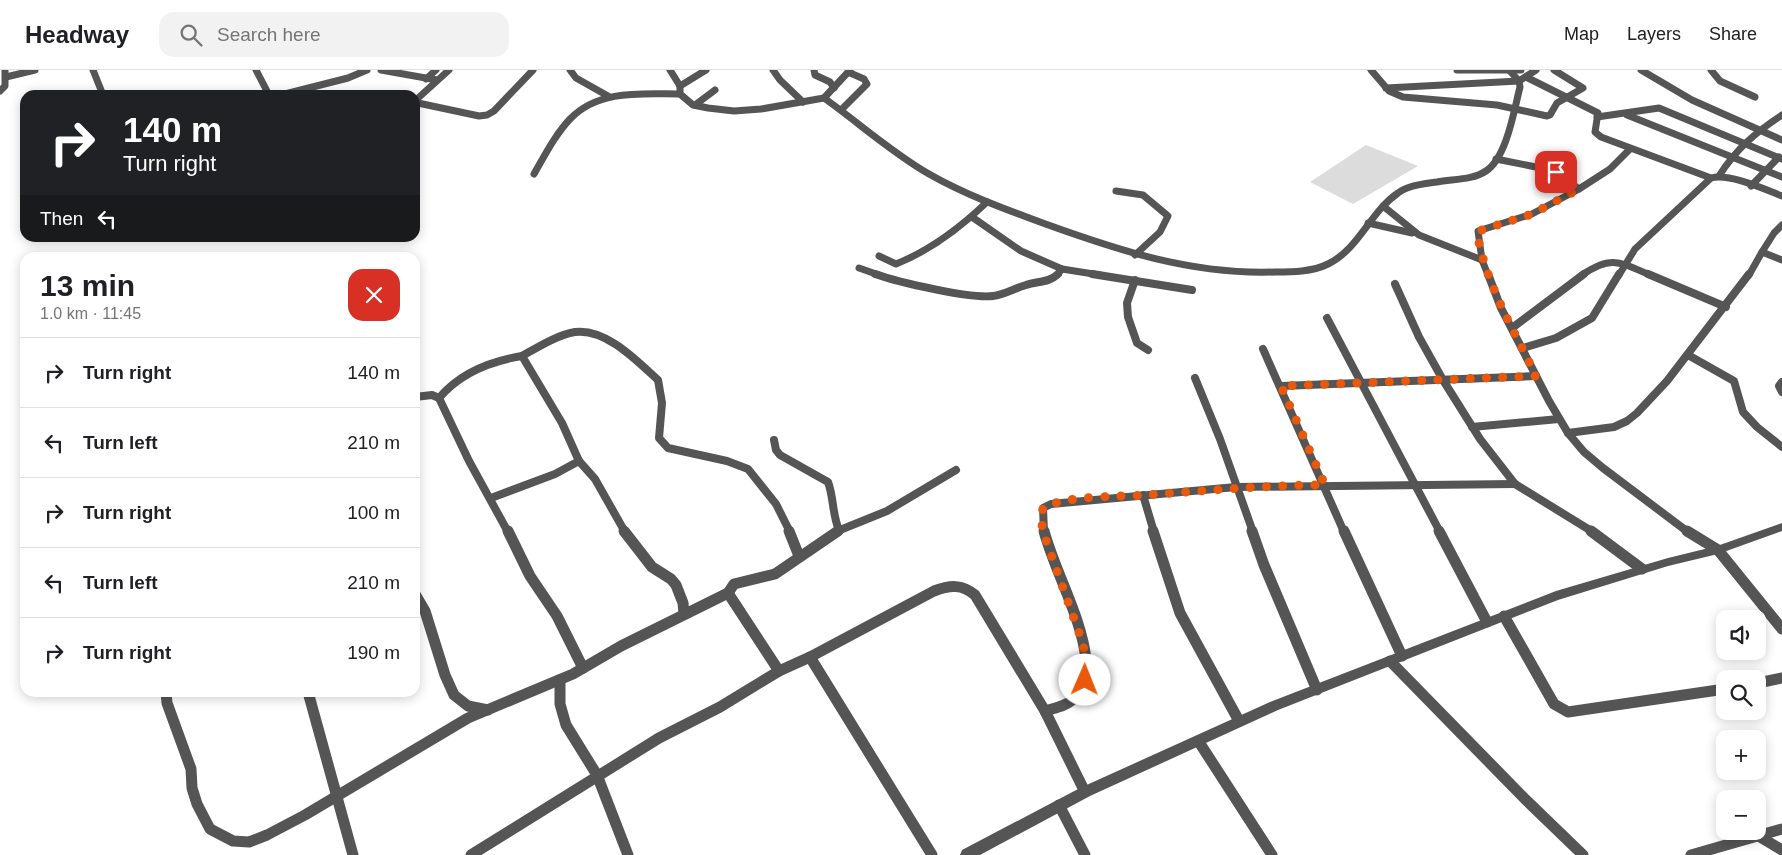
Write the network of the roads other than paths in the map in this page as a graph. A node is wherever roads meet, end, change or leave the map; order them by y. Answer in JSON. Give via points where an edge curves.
{"nodes":[{"id":1,"x":6,"y":70,"type":"edge"},
{"id":2,"x":35,"y":70,"type":"edge"},
{"id":3,"x":93,"y":70,"type":"edge"},
{"id":4,"x":256,"y":70,"type":"edge"},
{"id":5,"x":347,"y":70,"type":"edge"},
{"id":6,"x":367,"y":70,"type":"edge"},
{"id":7,"x":381,"y":70,"type":"edge"},
{"id":8,"x":436,"y":70,"type":"edge"},
{"id":9,"x":449,"y":70,"type":"edge"},
{"id":10,"x":533,"y":70,"type":"edge"},
{"id":11,"x":570,"y":70,"type":"edge"},
{"id":12,"x":670,"y":70,"type":"edge"},
{"id":13,"x":706,"y":70,"type":"edge"},
{"id":14,"x":772,"y":70,"type":"edge"},
{"id":15,"x":814,"y":70,"type":"edge"},
{"id":16,"x":1371,"y":70,"type":"edge"},
{"id":17,"x":1456,"y":70,"type":"edge"},
{"id":18,"x":1510,"y":70,"type":"edge"},
{"id":19,"x":1521,"y":70,"type":"edge"},
{"id":20,"x":1536,"y":70,"type":"edge"},
{"id":21,"x":1554,"y":70,"type":"edge"},
{"id":22,"x":1642,"y":70,"type":"edge"},
{"id":23,"x":1712,"y":70,"type":"edge"},
{"id":24,"x":849,"y":71,"type":"edge"},
{"id":25,"x":354,"y":76,"type":"junction"},
{"id":26,"x":6,"y":77,"type":"junction"},
{"id":27,"x":1526,"y":77,"type":"junction"},
{"id":28,"x":426,"y":79,"type":"junction"},
{"id":29,"x":437,"y":80,"type":"junction"},
{"id":30,"x":1519,"y":81,"type":"junction"},
{"id":31,"x":680,"y":86,"type":"junction"},
{"id":32,"x":834,"y":88,"type":"junction"},
{"id":33,"x":1386,"y":88,"type":"junction"},
{"id":34,"x":101,"y":90,"type":"edge"},
{"id":35,"x":266,"y":90,"type":"edge"},
{"id":36,"x":300,"y":90,"type":"edge"},
{"id":37,"x":715,"y":90,"type":"dead end"},
{"id":38,"x":0,"y":91,"type":"edge"},
{"id":39,"x":1446,"y":92,"type":"junction"},
{"id":40,"x":680,"y":94,"type":"junction"},
{"id":41,"x":420,"y":96,"type":"edge"},
{"id":42,"x":608,"y":96,"type":"junction"},
{"id":43,"x":1566,"y":97,"type":"junction"},
{"id":44,"x":824,"y":98,"type":"junction"},
{"id":45,"x":1755,"y":98,"type":"dead end"},
{"id":46,"x":803,"y":102,"type":"junction"},
{"id":47,"x":420,"y":104,"type":"edge"},
{"id":48,"x":696,"y":105,"type":"junction"},
{"id":49,"x":842,"y":109,"type":"junction"},
{"id":50,"x":1514,"y":110,"type":"junction"},
{"id":51,"x":1625,"y":114,"type":"junction"},
{"id":52,"x":1782,"y":115,"type":"edge"},
{"id":53,"x":1598,"y":116,"type":"junction"},
{"id":54,"x":1758,"y":131,"type":"junction"},
{"id":55,"x":1782,"y":140,"type":"edge"},
{"id":56,"x":1744,"y":143,"type":"junction"},
{"id":57,"x":1630,"y":149,"type":"junction"},
{"id":58,"x":1730,"y":156,"type":"junction"},
{"id":59,"x":1781,"y":158,"type":"edge"},
{"id":60,"x":1496,"y":159,"type":"junction"},
{"id":61,"x":1766,"y":170,"type":"junction"},
{"id":62,"x":534,"y":174,"type":"dead end"},
{"id":63,"x":1715,"y":177,"type":"junction"},
{"id":64,"x":1782,"y":177,"type":"edge"},
{"id":65,"x":1751,"y":186,"type":"junction"},
{"id":66,"x":1579,"y":189,"type":"junction"},
{"id":67,"x":1116,"y":191,"type":"dead end"},
{"id":68,"x":1782,"y":196,"type":"edge"},
{"id":69,"x":987,"y":202,"type":"junction"},
{"id":70,"x":1383,"y":206,"type":"junction"},
{"id":71,"x":972,"y":218,"type":"junction"},
{"id":72,"x":1368,"y":223,"type":"junction"},
{"id":73,"x":1782,"y":224,"type":"edge"},
{"id":74,"x":1419,"y":235,"type":"junction"},
{"id":75,"x":1762,"y":252,"type":"junction"},
{"id":76,"x":1135,"y":255,"type":"junction"},
{"id":77,"x":879,"y":256,"type":"dead end"},
{"id":78,"x":1482,"y":260,"type":"junction"},
{"id":79,"x":1782,"y":260,"type":"edge"},
{"id":80,"x":1624,"y":264,"type":"junction"},
{"id":81,"x":859,"y":268,"type":"dead end"},
{"id":82,"x":1062,"y":269,"type":"junction"},
{"id":83,"x":1135,"y":280,"type":"junction"},
{"id":84,"x":1395,"y":284,"type":"dead end"},
{"id":85,"x":1192,"y":290,"type":"dead end"},
{"id":86,"x":1726,"y":307,"type":"junction"},
{"id":87,"x":1327,"y":318,"type":"dead end"},
{"id":88,"x":1512,"y":328,"type":"junction"},
{"id":89,"x":1523,"y":348,"type":"junction"},
{"id":90,"x":1263,"y":349,"type":"dead end"},
{"id":91,"x":1148,"y":350,"type":"dead end"},
{"id":92,"x":1688,"y":355,"type":"junction"},
{"id":93,"x":522,"y":356,"type":"junction"},
{"id":94,"x":1536,"y":376,"type":"junction"},
{"id":95,"x":1195,"y":378,"type":"dead end"},
{"id":96,"x":1443,"y":380,"type":"junction"},
{"id":97,"x":1782,"y":382,"type":"edge"},
{"id":98,"x":1362,"y":384,"type":"junction"},
{"id":99,"x":1281,"y":386,"type":"junction"},
{"id":100,"x":1782,"y":392,"type":"edge"},
{"id":101,"x":420,"y":396,"type":"edge"},
{"id":102,"x":439,"y":398,"type":"junction"},
{"id":103,"x":1559,"y":419,"type":"junction"},
{"id":104,"x":1472,"y":427,"type":"junction"},
{"id":105,"x":1568,"y":433,"type":"junction"},
{"id":106,"x":774,"y":440,"type":"dead end"},
{"id":107,"x":1782,"y":447,"type":"edge"},
{"id":108,"x":579,"y":461,"type":"junction"},
{"id":109,"x":956,"y":470,"type":"dead end"},
{"id":110,"x":1514,"y":484,"type":"junction"},
{"id":111,"x":1325,"y":485,"type":"junction"},
{"id":112,"x":1416,"y":485,"type":"junction"},
{"id":113,"x":1236,"y":487,"type":"junction"},
{"id":114,"x":1143,"y":495,"type":"junction"},
{"id":115,"x":491,"y":498,"type":"junction"},
{"id":116,"x":1782,"y":527,"type":"edge"},
{"id":117,"x":839,"y":530,"type":"junction"},
{"id":118,"x":1718,"y":550,"type":"junction"},
{"id":119,"x":799,"y":556,"type":"junction"},
{"id":120,"x":1642,"y":569,"type":"junction"},
{"id":121,"x":728,"y":593,"type":"junction"},
{"id":122,"x":420,"y":602,"type":"edge"},
{"id":123,"x":684,"y":614,"type":"junction"},
{"id":124,"x":1504,"y":616,"type":"junction"},
{"id":125,"x":1487,"y":622,"type":"junction"},
{"id":126,"x":1782,"y":628,"type":"edge"},
{"id":127,"x":1402,"y":656,"type":"junction"},
{"id":128,"x":810,"y":657,"type":"junction"},
{"id":129,"x":1390,"y":661,"type":"junction"},
{"id":130,"x":583,"y":668,"type":"junction"},
{"id":131,"x":779,"y":671,"type":"junction"},
{"id":132,"x":1782,"y":678,"type":"edge"},
{"id":133,"x":560,"y":680,"type":"junction"},
{"id":134,"x":1766,"y":681,"type":"edge"},
{"id":135,"x":1317,"y":690,"type":"junction"},
{"id":136,"x":1716,"y":690,"type":"edge"},
{"id":137,"x":166,"y":697,"type":"edge"},
{"id":138,"x":309,"y":697,"type":"edge"},
{"id":139,"x":488,"y":710,"type":"junction"},
{"id":140,"x":1045,"y":711,"type":"junction"},
{"id":141,"x":1239,"y":721,"type":"junction"},
{"id":142,"x":1199,"y":742,"type":"junction"},
{"id":143,"x":597,"y":775,"type":"junction"},
{"id":144,"x":1085,"y":792,"type":"junction"},
{"id":145,"x":338,"y":796,"type":"junction"},
{"id":146,"x":1058,"y":806,"type":"junction"},
{"id":147,"x":1782,"y":829,"type":"edge"},
{"id":148,"x":1766,"y":833,"type":"edge"},
{"id":149,"x":1740,"y":840,"type":"edge"},
{"id":150,"x":1765,"y":840,"type":"edge"},
{"id":151,"x":1782,"y":850,"type":"edge"},
{"id":152,"x":353,"y":855,"type":"edge"},
{"id":153,"x":471,"y":855,"type":"edge"},
{"id":154,"x":628,"y":855,"type":"edge"},
{"id":155,"x":932,"y":855,"type":"edge"},
{"id":156,"x":966,"y":855,"type":"edge"},
{"id":157,"x":1085,"y":855,"type":"edge"},
{"id":158,"x":1272,"y":855,"type":"edge"},
{"id":159,"x":1583,"y":855,"type":"edge"},
{"id":160,"x":1691,"y":855,"type":"edge"}],
"edges":[{"from":1,"to":26,"type":"street"},
{"from":2,"to":26,"type":"street"},
{"from":3,"to":34,"type":"street"},
{"from":4,"to":35,"type":"street"},
{"from":5,"to":25,"type":"street"},
{"from":6,"to":25,"type":"street"},
{"from":7,"to":28,"type":"street"},
{"from":8,"to":28,"type":"street"},
{"from":9,"to":29,"type":"street"},
{"from":10,"to":47,"type":"street","via":[[488,115],[465,114]]},
{"from":11,"to":42,"type":"street","via":[[576,78]]},
{"from":12,"to":31,"type":"street"},
{"from":13,"to":31,"type":"street"},
{"from":14,"to":46,"type":"street","via":[[780,83]]},
{"from":15,"to":32,"type":"street","via":[[815,75],[830,82]]},
{"from":16,"to":33,"type":"street"},
{"from":17,"to":18,"type":"street"},
{"from":18,"to":19,"type":"street"},
{"from":18,"to":30,"type":"street"},
{"from":20,"to":27,"type":"street"},
{"from":21,"to":43,"type":"street","via":[[1583,88]]},
{"from":22,"to":54,"type":"street","via":[[1693,102]]},
{"from":23,"to":45,"type":"street","via":[[1720,81]]},
{"from":24,"to":32,"type":"street"},
{"from":24,"to":49,"type":"street","via":[[867,84]]},
{"from":25,"to":36,"type":"street"},
{"from":26,"to":38,"type":"street","via":[[5,86]]},
{"from":27,"to":30,"type":"street"},
{"from":27,"to":43,"type":"street"},
{"from":28,"to":29,"type":"street"},
{"from":29,"to":41,"type":"street"},
{"from":30,"to":39,"type":"street"},
{"from":30,"to":50,"type":"street"},
{"from":31,"to":40,"type":"street"},
{"from":32,"to":44,"type":"street"},
{"from":33,"to":39,"type":"street"},
{"from":33,"to":39,"type":"street","via":[[1403,97]]},
{"from":37,"to":48,"type":"street"},
{"from":39,"to":50,"type":"street","via":[[1458,103],[1497,105]]},
{"from":40,"to":42,"type":"street"},
{"from":40,"to":48,"type":"street"},
{"from":42,"to":62,"type":"street","via":[[571,117]]},
{"from":43,"to":50,"type":"street","via":[[1555,104],[1550,116]]},
{"from":43,"to":53,"type":"street","via":[[1595,111]]},
{"from":44,"to":46,"type":"street"},
{"from":44,"to":49,"type":"street"},
{"from":46,"to":48,"type":"street","via":[[734,111]]},
{"from":49,"to":69,"type":"street","via":[[928,174]]},
{"from":50,"to":60,"type":"street"},
{"from":51,"to":53,"type":"street"},
{"from":51,"to":56,"type":"street","via":[[1658,108]]},
{"from":51,"to":58,"type":"street"},
{"from":52,"to":54,"type":"street"},
{"from":53,"to":57,"type":"street","via":[[1596,134]]},
{"from":54,"to":55,"type":"street"},
{"from":54,"to":56,"type":"street"},
{"from":56,"to":58,"type":"street"},
{"from":56,"to":59,"type":"street"},
{"from":57,"to":63,"type":"street"},
{"from":57,"to":66,"type":"street","via":[[1610,169]]},
{"from":58,"to":61,"type":"street"},
{"from":58,"to":63,"type":"street"},
{"from":59,"to":61,"type":"street"},
{"from":60,"to":66,"type":"street","via":[[1551,170]]},
{"from":60,"to":70,"type":"street","via":[[1489,168],[1476,175],[1418,185],[1403,190]]},
{"from":61,"to":64,"type":"street"},
{"from":61,"to":65,"type":"street"},
{"from":63,"to":65,"type":"street"},
{"from":63,"to":80,"type":"street","via":[[1636,249]]},
{"from":65,"to":68,"type":"street"},
{"from":66,"to":78,"type":"street","via":[[1532,214],[1478,231]]},
{"from":67,"to":76,"type":"street","via":[[1143,195],[1168,216],[1153,239]]},
{"from":69,"to":71,"type":"street"},
{"from":69,"to":76,"type":"street","via":[[1088,241]]},
{"from":70,"to":72,"type":"street"},
{"from":70,"to":74,"type":"street"},
{"from":71,"to":77,"type":"street","via":[[924,252],[907,260],[896,264]]},
{"from":71,"to":82,"type":"street","via":[[1021,252]]},
{"from":72,"to":74,"type":"street"},
{"from":72,"to":76,"type":"street","via":[[1341,256],[1316,268],[1273,273],[1201,269]]},
{"from":73,"to":75,"type":"street"},
{"from":74,"to":78,"type":"street"},
{"from":75,"to":79,"type":"street"},
{"from":75,"to":86,"type":"street","via":[[1753,271]]},
{"from":78,"to":88,"type":"street"},
{"from":80,"to":86,"type":"street"},
{"from":80,"to":88,"type":"street","via":[[1606,262],[1597,265]]},
{"from":80,"to":89,"type":"street","via":[[1592,318],[1556,338]]},
{"from":81,"to":82,"type":"street","via":[[889,279],[993,296],[1047,281]]},
{"from":82,"to":83,"type":"street"},
{"from":83,"to":85,"type":"street"},
{"from":83,"to":91,"type":"street","via":[[1127,304],[1128,317],[1137,343]]},
{"from":84,"to":96,"type":"street"},
{"from":86,"to":92,"type":"street","via":[[1702,333]]},
{"from":87,"to":98,"type":"street"},
{"from":88,"to":89,"type":"street"},
{"from":89,"to":94,"type":"street"},
{"from":90,"to":99,"type":"street"},
{"from":92,"to":105,"type":"street","via":[[1626,422]]},
{"from":92,"to":107,"type":"street","via":[[1734,381],[1743,412],[1757,428]]},
{"from":93,"to":102,"type":"street","via":[[464,376],[445,389]]},
{"from":93,"to":108,"type":"street","via":[[558,416]]},
{"from":93,"to":119,"type":"street","via":[[576,331],[588,332],[610,342],[658,380],[662,403],[659,438],[668,448],[748,469],[776,504]]},
{"from":94,"to":96,"type":"street"},
{"from":94,"to":103,"type":"street"},
{"from":95,"to":113,"type":"street"},
{"from":96,"to":98,"type":"street"},
{"from":96,"to":104,"type":"street"},
{"from":97,"to":100,"type":"street","via":[[1779,386]]},
{"from":98,"to":99,"type":"street"},
{"from":98,"to":112,"type":"street"},
{"from":99,"to":111,"type":"street"},
{"from":101,"to":102,"type":"street"},
{"from":102,"to":115,"type":"street"},
{"from":103,"to":104,"type":"street"},
{"from":103,"to":105,"type":"street"},
{"from":104,"to":110,"type":"street"},
{"from":105,"to":118,"type":"street","via":[[1593,460]]},
{"from":106,"to":117,"type":"street","via":[[780,455],[828,482]]},
{"from":108,"to":115,"type":"street","via":[[555,474]]},
{"from":108,"to":123,"type":"street","via":[[595,479],[622,528],[652,568],[671,578],[676,585]]},
{"from":109,"to":117,"type":"street","via":[[877,516]]},
{"from":110,"to":112,"type":"street"},
{"from":110,"to":120,"type":"street","via":[[1604,540]]},
{"from":111,"to":112,"type":"street"},
{"from":111,"to":113,"type":"street"},
{"from":111,"to":127,"type":"street","via":[[1354,557]]},
{"from":112,"to":125,"type":"street"},
{"from":113,"to":114,"type":"street"},
{"from":113,"to":135,"type":"street","via":[[1264,565]]},
{"from":114,"to":140,"type":"street","via":[[1060,502],[1043,508],[1043,532],[1068,598],[1087,662],[1080,691],[1072,700]]},
{"from":114,"to":141,"type":"street","via":[[1180,612]]},
{"from":115,"to":130,"type":"street","via":[[530,576],[557,616]]},
{"from":116,"to":118,"type":"street"},
{"from":117,"to":119,"type":"street"},
{"from":118,"to":120,"type":"street"},
{"from":118,"to":126,"type":"street"},
{"from":119,"to":121,"type":"street","via":[[773,575],[735,583]]},
{"from":120,"to":124,"type":"street"},
{"from":121,"to":123,"type":"street"},
{"from":121,"to":131,"type":"street"},
{"from":122,"to":139,"type":"street","via":[[454,694],[468,706]]},
{"from":123,"to":130,"type":"street"},
{"from":124,"to":125,"type":"street"},
{"from":124,"to":136,"type":"street","via":[[1554,704],[1568,712]]},
{"from":125,"to":127,"type":"street"},
{"from":127,"to":129,"type":"street"},
{"from":128,"to":131,"type":"street"},
{"from":128,"to":140,"type":"street","via":[[934,591],[960,585],[975,595]]},
{"from":128,"to":155,"type":"street"},
{"from":129,"to":135,"type":"street"},
{"from":129,"to":159,"type":"street","via":[[1524,800]]},
{"from":130,"to":133,"type":"street"},
{"from":131,"to":143,"type":"street"},
{"from":132,"to":134,"type":"street"},
{"from":133,"to":139,"type":"street"},
{"from":133,"to":143,"type":"street","via":[[560,704],[566,725]]},
{"from":135,"to":141,"type":"street"},
{"from":137,"to":145,"type":"street","via":[[191,769],[197,804],[210,830],[233,841],[249,842]]},
{"from":138,"to":145,"type":"street"},
{"from":139,"to":145,"type":"street","via":[[468,718]]},
{"from":140,"to":144,"type":"street"},
{"from":141,"to":142,"type":"street"},
{"from":142,"to":144,"type":"street"},
{"from":142,"to":158,"type":"street"},
{"from":143,"to":153,"type":"street"},
{"from":143,"to":154,"type":"street"},
{"from":144,"to":146,"type":"street"},
{"from":145,"to":152,"type":"street"},
{"from":146,"to":156,"type":"street"},
{"from":146,"to":157,"type":"street"},
{"from":147,"to":148,"type":"street"},
{"from":149,"to":160,"type":"street"},
{"from":150,"to":151,"type":"street"}]}
